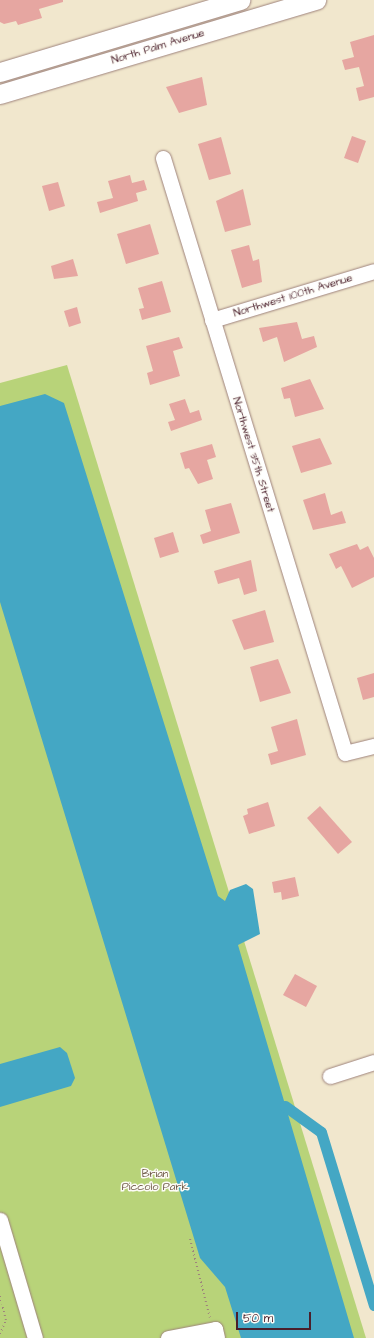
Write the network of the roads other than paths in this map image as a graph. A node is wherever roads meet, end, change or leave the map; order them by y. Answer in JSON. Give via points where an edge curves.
{"nodes":[{"id":1,"x":240,"y":0,"type":"edge"},
{"id":2,"x":316,"y":0,"type":"edge"},
{"id":3,"x":0,"y":72,"type":"edge"},
{"id":4,"x":0,"y":94,"type":"edge"},
{"id":5,"x":163,"y":158,"type":"dead end"},
{"id":6,"x":374,"y":271,"type":"edge"},
{"id":7,"x":212,"y":320,"type":"junction"},
{"id":8,"x":374,"y":746,"type":"edge"},
{"id":9,"x":374,"y":1062,"type":"edge"},
{"id":10,"x":330,"y":1076,"type":"dead end"},
{"id":11,"x":0,"y":1220,"type":"edge"},
{"id":12,"x":35,"y":1338,"type":"edge"},
{"id":13,"x":168,"y":1338,"type":"edge"},
{"id":14,"x":217,"y":1338,"type":"edge"}],
"edges":[{"from":1,"to":3,"type":"main road","name":"North Palm Avenue"},
{"from":2,"to":4,"type":"main road","name":"North Palm Avenue"},
{"from":5,"to":7,"type":"street","name":"Northwest 35th Street"},
{"from":6,"to":7,"type":"street","name":"Northwest 100th Avenue"},
{"from":7,"to":8,"type":"street","name":"Northwest 35th Street","via":[[345,753]]},
{"from":9,"to":10,"type":"street"},
{"from":11,"to":12,"type":"street"},
{"from":13,"to":14,"type":"street","via":[[214,1329]]}]}
